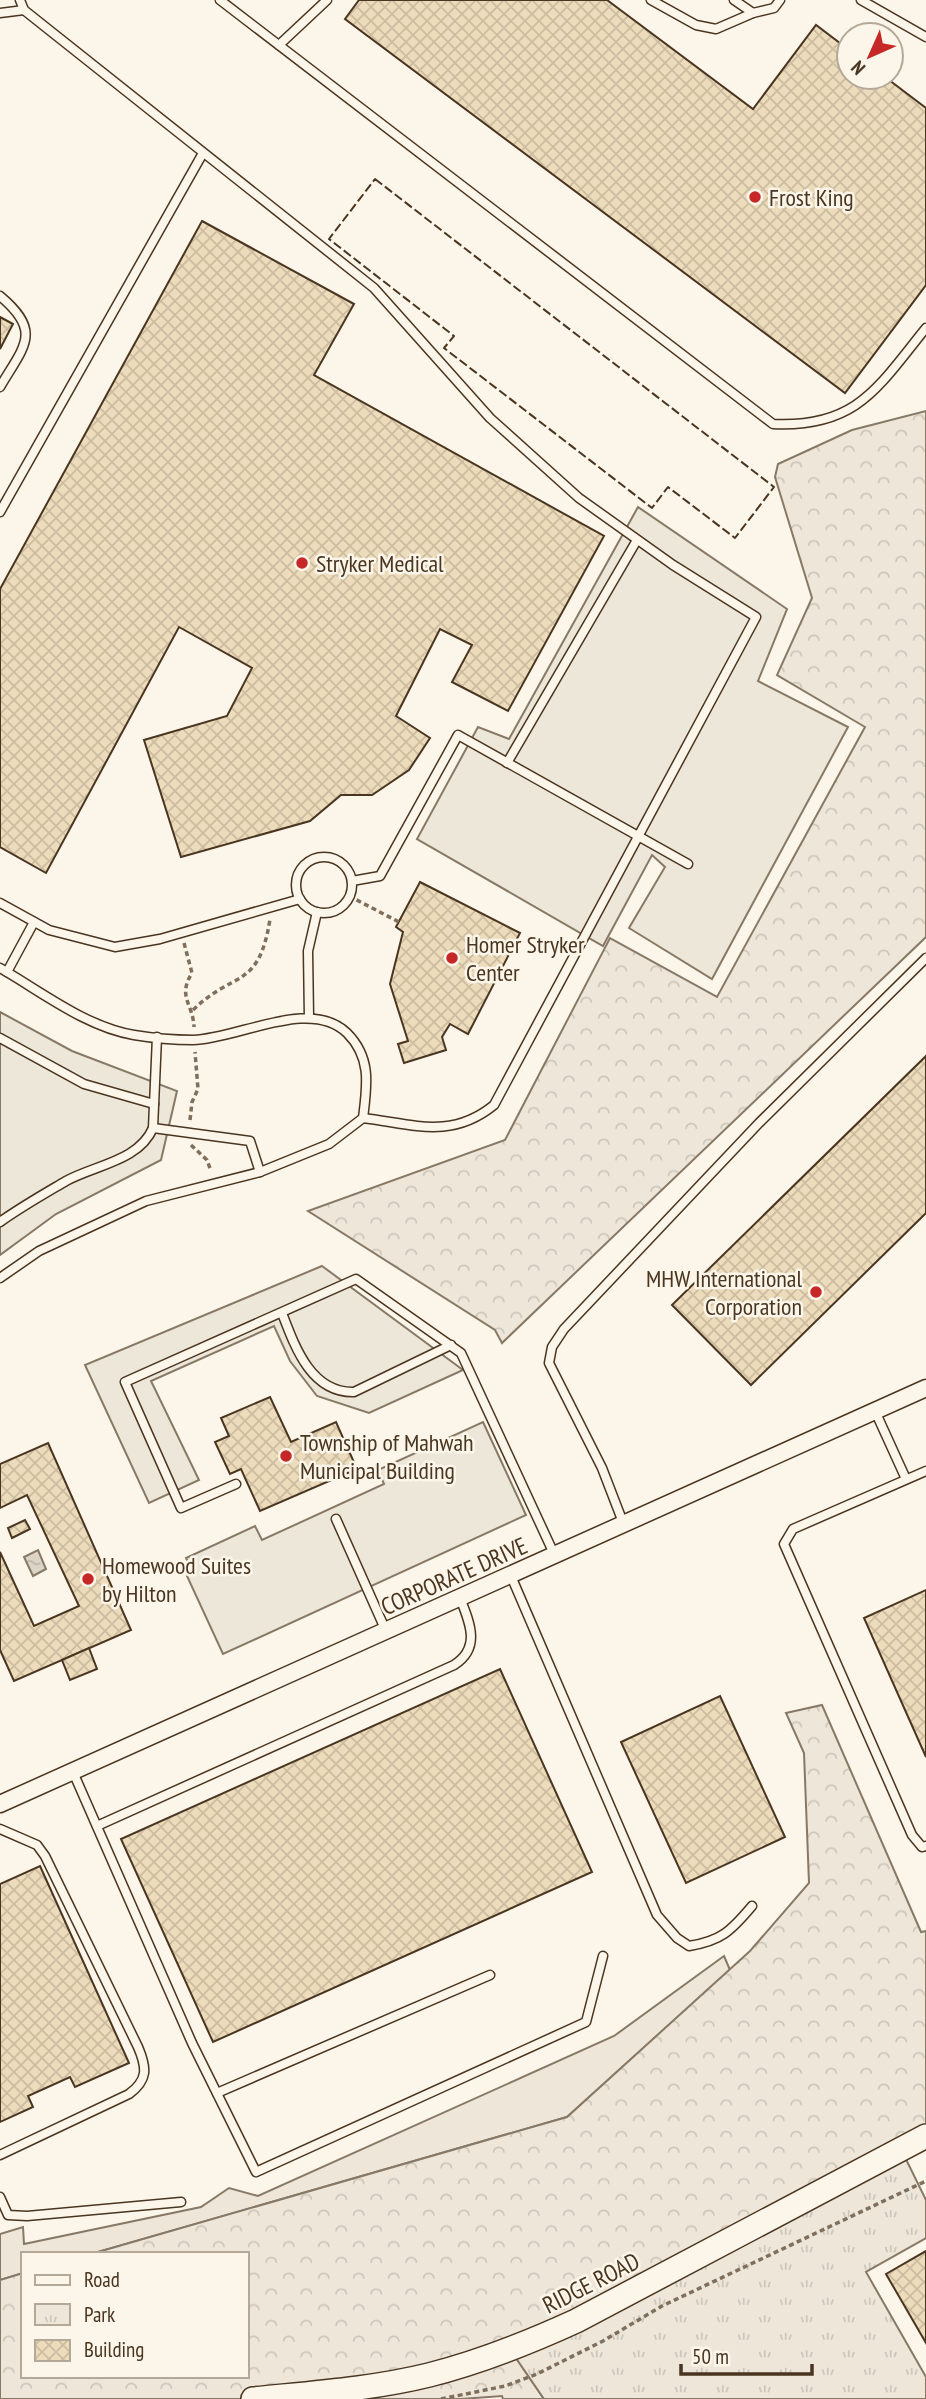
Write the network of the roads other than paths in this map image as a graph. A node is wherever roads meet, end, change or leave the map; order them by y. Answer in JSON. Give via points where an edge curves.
{"nodes":[{"id":1,"x":20,"y":0,"type":"edge"},
{"id":2,"x":220,"y":0,"type":"edge"},
{"id":3,"x":327,"y":0,"type":"edge"},
{"id":4,"x":651,"y":0,"type":"edge"},
{"id":5,"x":734,"y":0,"type":"edge"},
{"id":6,"x":780,"y":0,"type":"edge"},
{"id":7,"x":861,"y":0,"type":"edge"},
{"id":8,"x":24,"y":10,"type":"junction"},
{"id":9,"x":0,"y":13,"type":"edge"},
{"id":10,"x":753,"y":13,"type":"junction"},
{"id":11,"x":926,"y":37,"type":"edge"},
{"id":12,"x":279,"y":45,"type":"junction"},
{"id":13,"x":203,"y":153,"type":"junction"},
{"id":14,"x":0,"y":296,"type":"edge"},
{"id":15,"x":926,"y":328,"type":"edge"},
{"id":16,"x":0,"y":387,"type":"edge"},
{"id":17,"x":0,"y":512,"type":"edge"},
{"id":18,"x":637,"y":540,"type":"junction"},
{"id":19,"x":507,"y":763,"type":"junction"},
{"id":20,"x":639,"y":838,"type":"junction"},
{"id":21,"x":688,"y":864,"type":"dead end"},
{"id":22,"x":352,"y":881,"type":"junction"},
{"id":23,"x":300,"y":899,"type":"junction"},
{"id":24,"x":0,"y":903,"type":"edge"},
{"id":25,"x":317,"y":912,"type":"junction"},
{"id":26,"x":34,"y":922,"type":"junction"},
{"id":27,"x":926,"y":958,"type":"edge"},
{"id":28,"x":3,"y":970,"type":"edge"},
{"id":29,"x":309,"y":1018,"type":"junction"},
{"id":30,"x":157,"y":1037,"type":"junction"},
{"id":31,"x":0,"y":1038,"type":"edge"},
{"id":32,"x":154,"y":1104,"type":"junction"},
{"id":33,"x":363,"y":1118,"type":"junction"},
{"id":34,"x":153,"y":1128,"type":"junction"},
{"id":35,"x":260,"y":1172,"type":"junction"},
{"id":36,"x":0,"y":1222,"type":"edge"},
{"id":37,"x":0,"y":1278,"type":"edge"},
{"id":38,"x":282,"y":1313,"type":"junction"},
{"id":39,"x":451,"y":1345,"type":"junction"},
{"id":40,"x":926,"y":1388,"type":"edge"},
{"id":41,"x":875,"y":1411,"type":"junction"},
{"id":42,"x":926,"y":1471,"type":"edge"},
{"id":43,"x":906,"y":1479,"type":"junction"},
{"id":44,"x":236,"y":1484,"type":"dead end"},
{"id":45,"x":336,"y":1519,"type":"dead end"},
{"id":46,"x":624,"y":1525,"type":"junction"},
{"id":47,"x":555,"y":1556,"type":"junction"},
{"id":48,"x":511,"y":1576,"type":"junction"},
{"id":49,"x":460,"y":1598,"type":"junction"},
{"id":50,"x":386,"y":1631,"type":"junction"},
{"id":51,"x":73,"y":1772,"type":"junction"},
{"id":52,"x":0,"y":1804,"type":"edge"},
{"id":53,"x":97,"y":1826,"type":"junction"},
{"id":54,"x":0,"y":1829,"type":"edge"},
{"id":55,"x":926,"y":1846,"type":"edge"},
{"id":56,"x":752,"y":1906,"type":"dead end"},
{"id":57,"x":603,"y":1956,"type":"dead end"},
{"id":58,"x":490,"y":1975,"type":"dead end"},
{"id":59,"x":217,"y":2093,"type":"junction"},
{"id":60,"x":926,"y":2136,"type":"edge"},
{"id":61,"x":0,"y":2155,"type":"edge"},
{"id":62,"x":0,"y":2197,"type":"edge"},
{"id":63,"x":181,"y":2202,"type":"dead end"},
{"id":64,"x":277,"y":2398,"type":"edge"},
{"id":65,"x":253,"y":2399,"type":"edge"}],
"edges":[{"from":1,"to":8,"type":"lane"},
{"from":2,"to":12,"type":"lane"},
{"from":3,"to":12,"type":"lane"},
{"from":4,"to":10,"type":"lane","via":[[671,14],[716,29]]},
{"from":5,"to":10,"type":"lane"},
{"from":6,"to":10,"type":"lane","via":[[774,8]]},
{"from":7,"to":11,"type":"lane"},
{"from":8,"to":9,"type":"lane"},
{"from":8,"to":13,"type":"lane"},
{"from":12,"to":15,"type":"lane","via":[[773,424],[806,426],[865,401]]},
{"from":13,"to":17,"type":"lane"},
{"from":13,"to":18,"type":"lane","via":[[373,288],[490,418],[579,498]]},
{"from":14,"to":16,"type":"lane","via":[[23,317],[26,328],[24,346]]},
{"from":18,"to":19,"type":"lane"},
{"from":18,"to":20,"type":"lane","via":[[756,617]]},
{"from":19,"to":20,"type":"lane"},
{"from":19,"to":22,"type":"lane","via":[[458,735],[380,876]]},
{"from":20,"to":21,"type":"lane"},
{"from":20,"to":33,"type":"lane","via":[[494,1105],[476,1119],[442,1129]]},
{"from":22,"to":23,"type":"lane","via":[[341,863],[320,857],[310,861],[297,878]]},
{"from":22,"to":25,"type":"lane","via":[[349,896],[338,909]]},
{"from":23,"to":25,"type":"lane"},
{"from":23,"to":26,"type":"lane","via":[[115,947],[63,936]]},
{"from":24,"to":26,"type":"lane"},
{"from":25,"to":29,"type":"lane","via":[[308,951]]},
{"from":26,"to":28,"type":"lane"},
{"from":27,"to":46,"type":"lane","via":[[759,1124],[552,1347],[549,1363],[603,1468]]},
{"from":28,"to":30,"type":"lane","via":[[109,1029]]},
{"from":29,"to":30,"type":"lane","via":[[194,1040]]},
{"from":29,"to":33,"type":"lane","via":[[338,1024],[358,1044],[366,1060]]},
{"from":30,"to":32,"type":"lane"},
{"from":31,"to":32,"type":"lane","via":[[84,1084]]},
{"from":32,"to":34,"type":"lane"},
{"from":33,"to":35,"type":"lane","via":[[329,1144]]},
{"from":34,"to":35,"type":"lane","via":[[250,1141]]},
{"from":34,"to":36,"type":"lane","via":[[141,1147],[69,1180]]},
{"from":35,"to":37,"type":"lane","via":[[146,1201],[39,1251]]},
{"from":38,"to":39,"type":"lane","via":[[356,1279]]},
{"from":38,"to":39,"type":"lane","via":[[300,1358],[328,1387],[341,1392],[354,1392]]},
{"from":38,"to":44,"type":"lane","via":[[125,1382],[181,1508]]},
{"from":39,"to":47,"type":"lane","via":[[473,1375]]},
{"from":40,"to":41,"type":"street","name":"CORPORATE DRIVE"},
{"from":41,"to":43,"type":"lane"},
{"from":41,"to":46,"type":"street","name":"CORPORATE DRIVE"},
{"from":42,"to":43,"type":"lane"},
{"from":43,"to":55,"type":"lane","via":[[793,1529],[784,1544],[912,1835]]},
{"from":45,"to":50,"type":"lane"},
{"from":46,"to":47,"type":"street","name":"CORPORATE DRIVE"},
{"from":47,"to":48,"type":"street","name":"CORPORATE DRIVE"},
{"from":48,"to":49,"type":"street","name":"CORPORATE DRIVE"},
{"from":48,"to":56,"type":"lane","via":[[657,1915],[689,1946],[713,1942],[734,1928]]},
{"from":49,"to":50,"type":"street","name":"CORPORATE DRIVE"},
{"from":49,"to":53,"type":"lane","via":[[472,1637],[465,1658],[454,1665]]},
{"from":50,"to":51,"type":"street","name":"CORPORATE DRIVE"},
{"from":51,"to":52,"type":"street","name":"CORPORATE DRIVE"},
{"from":51,"to":53,"type":"lane"},
{"from":53,"to":59,"type":"lane"},
{"from":54,"to":61,"type":"lane","via":[[37,1845],[45,1856],[138,2047],[145,2076],[129,2094]]},
{"from":57,"to":59,"type":"lane","via":[[586,2022],[256,2172]]},
{"from":58,"to":59,"type":"lane"},
{"from":60,"to":64,"type":"street","name":"RIDGE ROAD","via":[[589,2315],[520,2346],[427,2375]]},
{"from":62,"to":63,"type":"lane","via":[[8,2215],[27,2216]]},
{"from":64,"to":65,"type":"street","name":"RIDGE ROAD"}]}
